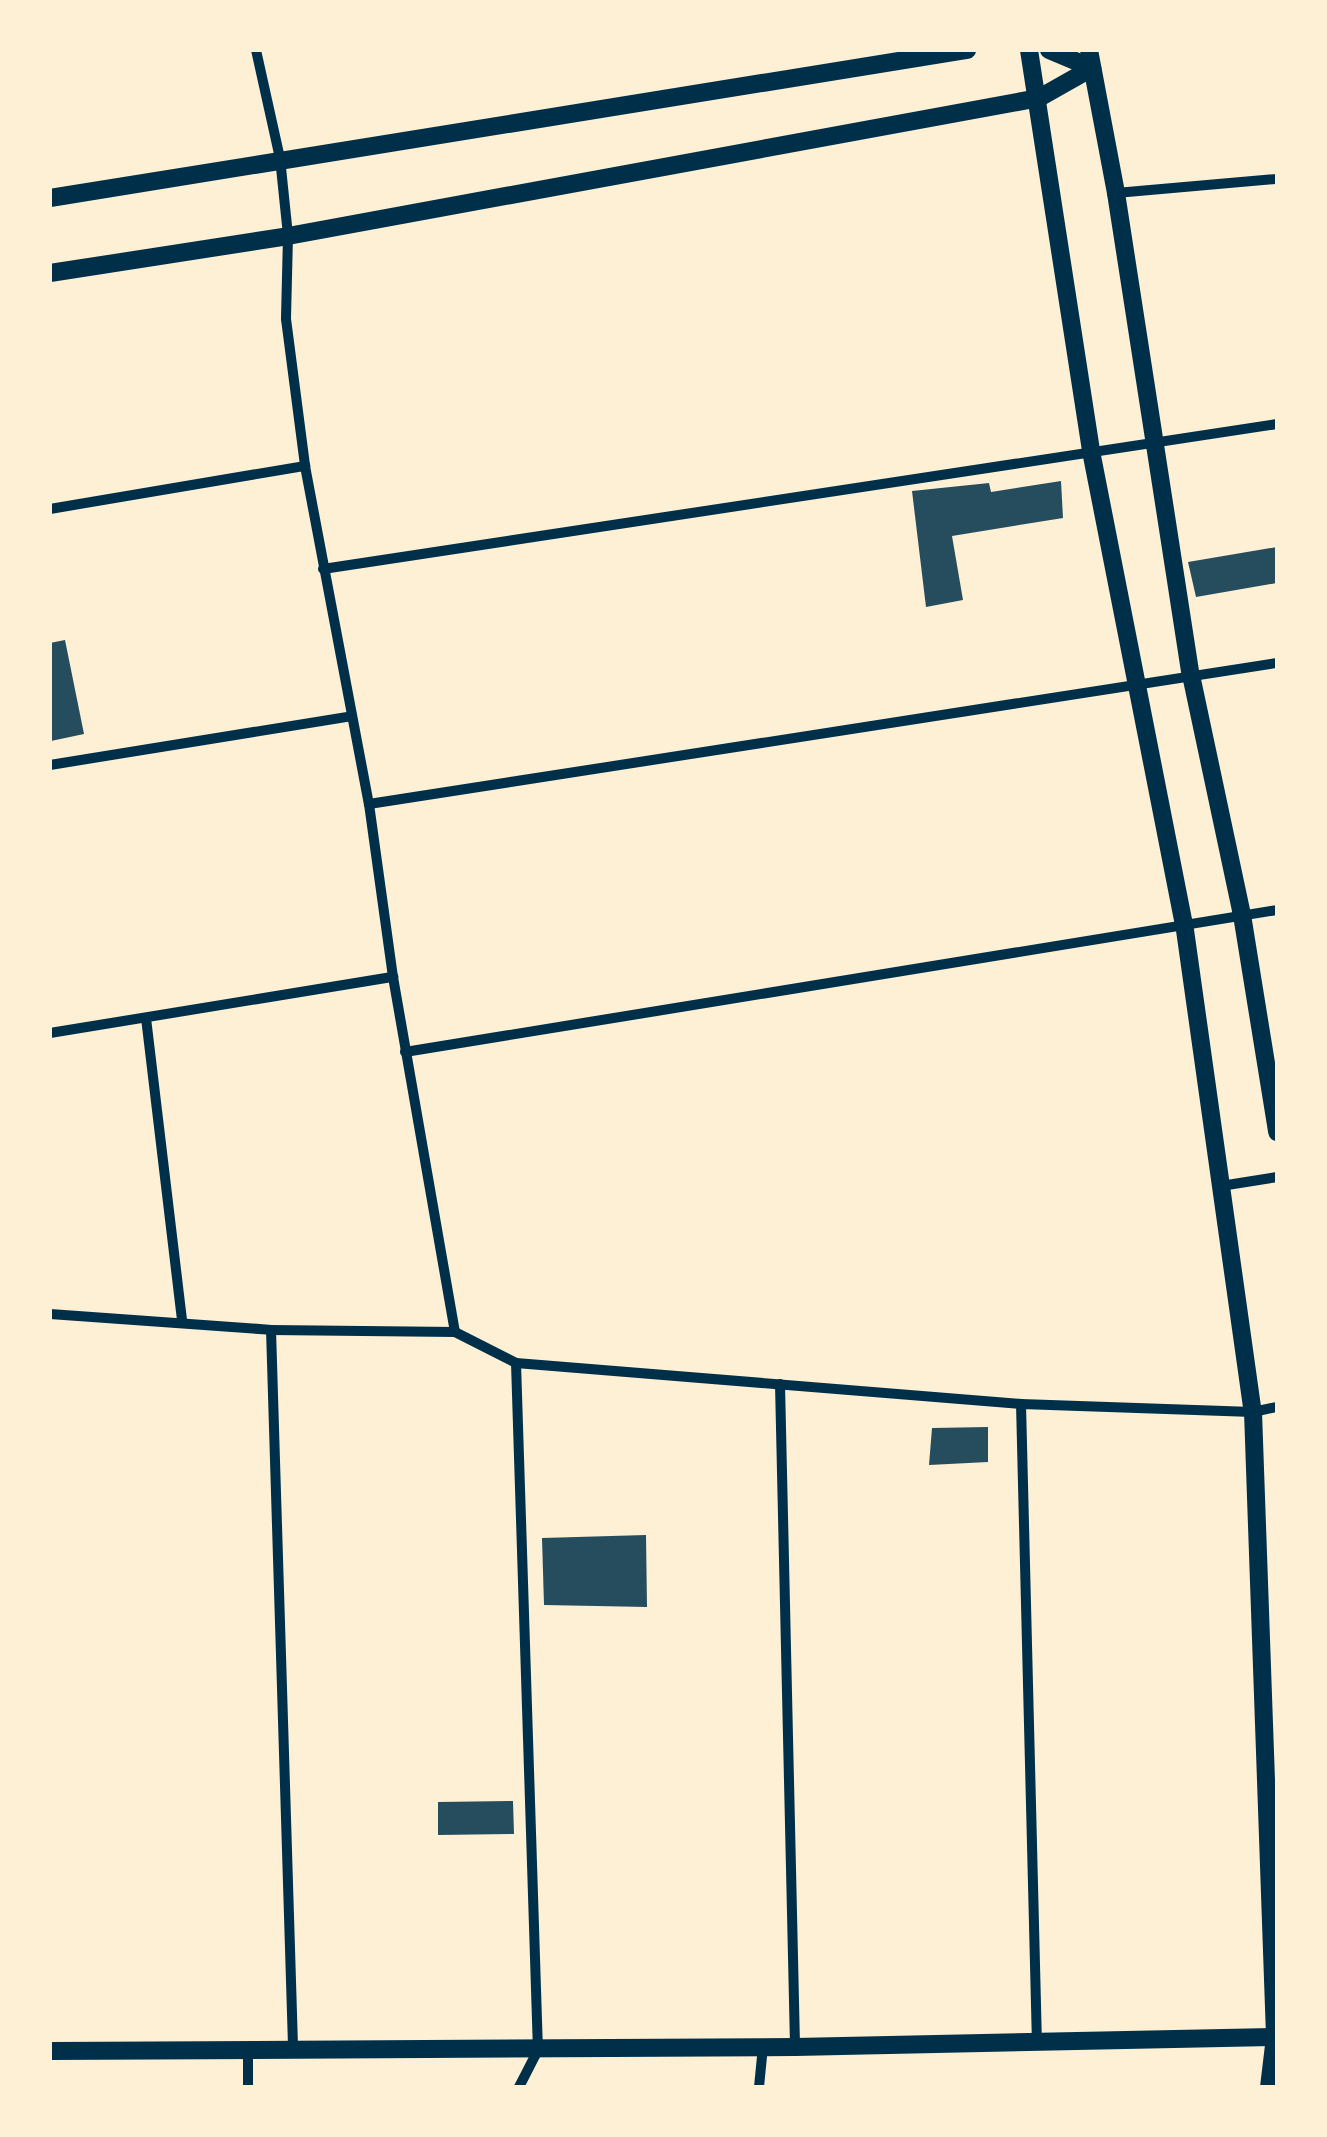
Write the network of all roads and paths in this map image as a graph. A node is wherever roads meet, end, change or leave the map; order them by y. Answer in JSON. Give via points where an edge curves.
{"nodes":[{"id":1,"x":256,"y":50,"type":"edge"},
{"id":2,"x":967,"y":50,"type":"edge"},
{"id":3,"x":1028,"y":50,"type":"edge"},
{"id":4,"x":1049,"y":50,"type":"edge"},
{"id":5,"x":1091,"y":59,"type":"edge"},
{"id":6,"x":1039,"y":98,"type":"junction"},
{"id":7,"x":280,"y":158,"type":"junction"},
{"id":8,"x":1277,"y":179,"type":"edge"},
{"id":9,"x":1116,"y":193,"type":"junction"},
{"id":10,"x":50,"y":198,"type":"edge"},
{"id":11,"x":288,"y":236,"type":"junction"},
{"id":12,"x":50,"y":273,"type":"edge"},
{"id":13,"x":1277,"y":424,"type":"edge"},
{"id":14,"x":1154,"y":443,"type":"junction"},
{"id":15,"x":1091,"y":451,"type":"junction"},
{"id":16,"x":304,"y":466,"type":"junction"},
{"id":17,"x":50,"y":509,"type":"edge"},
{"id":18,"x":323,"y":569,"type":"junction"},
{"id":19,"x":1277,"y":662,"type":"edge"},
{"id":20,"x":1191,"y":675,"type":"junction"},
{"id":21,"x":1138,"y":682,"type":"junction"},
{"id":22,"x":352,"y":716,"type":"junction"},
{"id":23,"x":50,"y":765,"type":"edge"},
{"id":24,"x":369,"y":804,"type":"junction"},
{"id":25,"x":1277,"y":910,"type":"edge"},
{"id":26,"x":1242,"y":915,"type":"junction"},
{"id":27,"x":1184,"y":923,"type":"junction"},
{"id":28,"x":392,"y":976,"type":"junction"},
{"id":29,"x":146,"y":1018,"type":"junction"},
{"id":30,"x":50,"y":1033,"type":"edge"},
{"id":31,"x":405,"y":1052,"type":"junction"},
{"id":32,"x":1277,"y":1132,"type":"edge"},
{"id":33,"x":1277,"y":1177,"type":"edge"},
{"id":34,"x":1220,"y":1186,"type":"junction"},
{"id":35,"x":50,"y":1314,"type":"edge"},
{"id":36,"x":182,"y":1321,"type":"junction"},
{"id":37,"x":272,"y":1330,"type":"junction"},
{"id":38,"x":455,"y":1332,"type":"junction"},
{"id":39,"x":516,"y":1363,"type":"junction"},
{"id":40,"x":780,"y":1384,"type":"junction"},
{"id":41,"x":1021,"y":1404,"type":"junction"},
{"id":42,"x":1277,"y":1407,"type":"edge"},
{"id":43,"x":1252,"y":1412,"type":"junction"},
{"id":44,"x":1276,"y":2037,"type":"edge"},
{"id":45,"x":1037,"y":2043,"type":"junction"},
{"id":46,"x":763,"y":2046,"type":"junction"},
{"id":47,"x":794,"y":2047,"type":"junction"},
{"id":48,"x":248,"y":2048,"type":"junction"},
{"id":49,"x":293,"y":2048,"type":"junction"},
{"id":50,"x":538,"y":2050,"type":"junction"},
{"id":51,"x":50,"y":2051,"type":"edge"},
{"id":52,"x":248,"y":2087,"type":"edge"},
{"id":53,"x":519,"y":2087,"type":"edge"},
{"id":54,"x":759,"y":2087,"type":"edge"},
{"id":55,"x":1269,"y":2087,"type":"edge"}],
"edges":[{"from":1,"to":7,"type":"street"},
{"from":2,"to":7,"type":"street"},
{"from":3,"to":6,"type":"street"},
{"from":4,"to":5,"type":"street"},
{"from":5,"to":6,"type":"street"},
{"from":5,"to":9,"type":"street"},
{"from":6,"to":11,"type":"street"},
{"from":6,"to":15,"type":"street"},
{"from":7,"to":10,"type":"street"},
{"from":7,"to":11,"type":"street"},
{"from":8,"to":9,"type":"street"},
{"from":9,"to":14,"type":"street"},
{"from":11,"to":12,"type":"street"},
{"from":11,"to":16,"type":"street","via":[[286,319]]},
{"from":13,"to":14,"type":"street"},
{"from":14,"to":15,"type":"street"},
{"from":14,"to":20,"type":"street"},
{"from":15,"to":18,"type":"street"},
{"from":15,"to":21,"type":"street"},
{"from":16,"to":17,"type":"street"},
{"from":16,"to":18,"type":"street"},
{"from":18,"to":22,"type":"street"},
{"from":19,"to":20,"type":"street"},
{"from":20,"to":21,"type":"street"},
{"from":20,"to":26,"type":"street"},
{"from":21,"to":24,"type":"street"},
{"from":21,"to":27,"type":"street"},
{"from":22,"to":23,"type":"street"},
{"from":22,"to":24,"type":"street"},
{"from":24,"to":28,"type":"street"},
{"from":25,"to":26,"type":"street"},
{"from":26,"to":27,"type":"street"},
{"from":26,"to":32,"type":"street"},
{"from":27,"to":31,"type":"street"},
{"from":27,"to":34,"type":"street"},
{"from":28,"to":29,"type":"street"},
{"from":28,"to":31,"type":"street"},
{"from":29,"to":30,"type":"street"},
{"from":29,"to":36,"type":"street"},
{"from":31,"to":38,"type":"street"},
{"from":33,"to":34,"type":"street"},
{"from":34,"to":43,"type":"street"},
{"from":35,"to":36,"type":"street"},
{"from":36,"to":37,"type":"street"},
{"from":37,"to":38,"type":"street"},
{"from":37,"to":49,"type":"street"},
{"from":38,"to":39,"type":"street"},
{"from":39,"to":40,"type":"street"},
{"from":39,"to":50,"type":"street"},
{"from":40,"to":41,"type":"street"},
{"from":40,"to":47,"type":"street"},
{"from":41,"to":43,"type":"street"},
{"from":41,"to":45,"type":"street"},
{"from":42,"to":43,"type":"street"},
{"from":43,"to":44,"type":"street"},
{"from":44,"to":45,"type":"street"},
{"from":44,"to":55,"type":"street"},
{"from":45,"to":47,"type":"street"},
{"from":46,"to":47,"type":"street"},
{"from":46,"to":50,"type":"street"},
{"from":46,"to":54,"type":"street"},
{"from":48,"to":49,"type":"street"},
{"from":48,"to":51,"type":"street"},
{"from":48,"to":52,"type":"street"},
{"from":49,"to":50,"type":"street"},
{"from":50,"to":53,"type":"street"}]}
